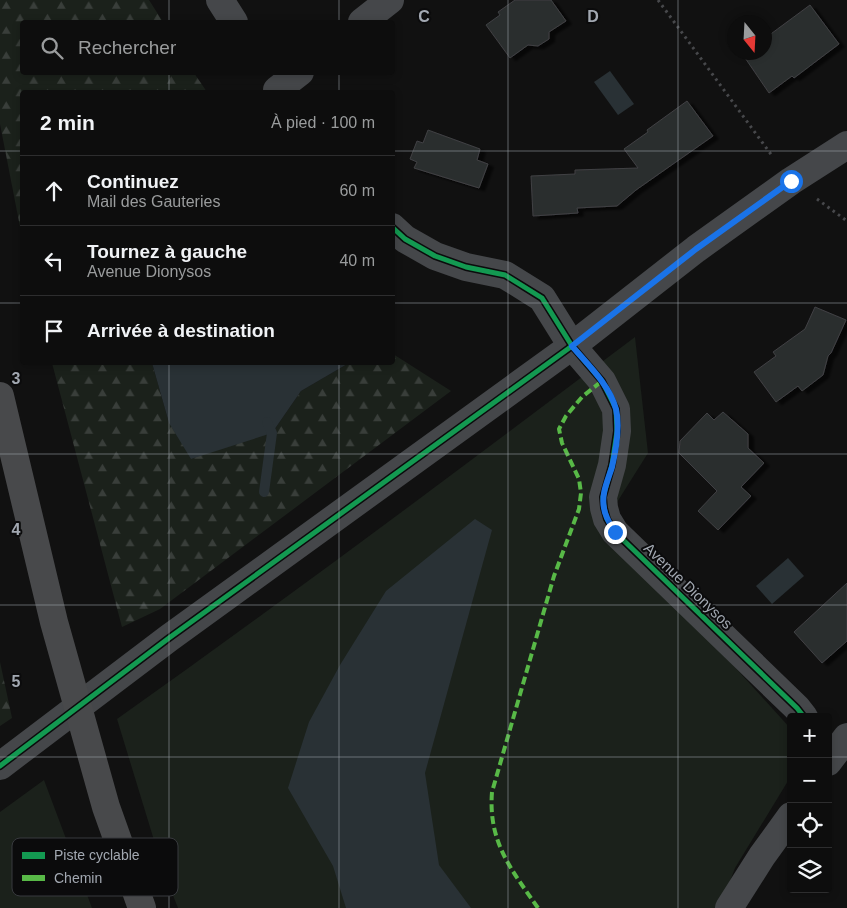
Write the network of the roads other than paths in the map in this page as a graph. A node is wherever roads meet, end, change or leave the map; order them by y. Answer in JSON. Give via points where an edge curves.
{"nodes":[{"id":1,"x":220,"y":0,"type":"edge"},
{"id":2,"x":390,"y":0,"type":"edge"},
{"id":3,"x":233,"y":20,"type":"edge"},
{"id":4,"x":365,"y":20,"type":"edge"},
{"id":5,"x":294,"y":75,"type":"edge"},
{"id":6,"x":274,"y":85,"type":"edge"},
{"id":7,"x":847,"y":145,"type":"edge"},
{"id":8,"x":395,"y":231,"type":"edge"},
{"id":9,"x":572,"y":346,"type":"junction"},
{"id":10,"x":0,"y":396,"type":"edge"},
{"id":11,"x":801,"y":713,"type":"edge"},
{"id":12,"x":0,"y":766,"type":"edge"},
{"id":13,"x":787,"y":822,"type":"edge"},
{"id":14,"x":117,"y":838,"type":"edge"},
{"id":15,"x":138,"y":896,"type":"edge"},
{"id":16,"x":142,"y":908,"type":"edge"},
{"id":17,"x":729,"y":908,"type":"edge"}],
"edges":[{"from":1,"to":3,"type":"street"},
{"from":2,"to":4,"type":"street"},
{"from":5,"to":6,"type":"street"},
{"from":7,"to":9,"type":"street","via":[[696,249]]},
{"from":8,"to":9,"type":"street","name":"Avenue Dionysos","via":[[435,256],[505,275],[542,298]]},
{"from":9,"to":11,"type":"street","name":"Avenue Dionysos","via":[[602,381],[616,409],[617,431],[612,465],[603,497],[607,519],[615,532]]},
{"from":9,"to":12,"type":"street","via":[[169,638]]},
{"from":10,"to":14,"type":"main road","via":[[54,622]]},
{"from":13,"to":17,"type":"street"},
{"from":15,"to":16,"type":"main road"}]}
